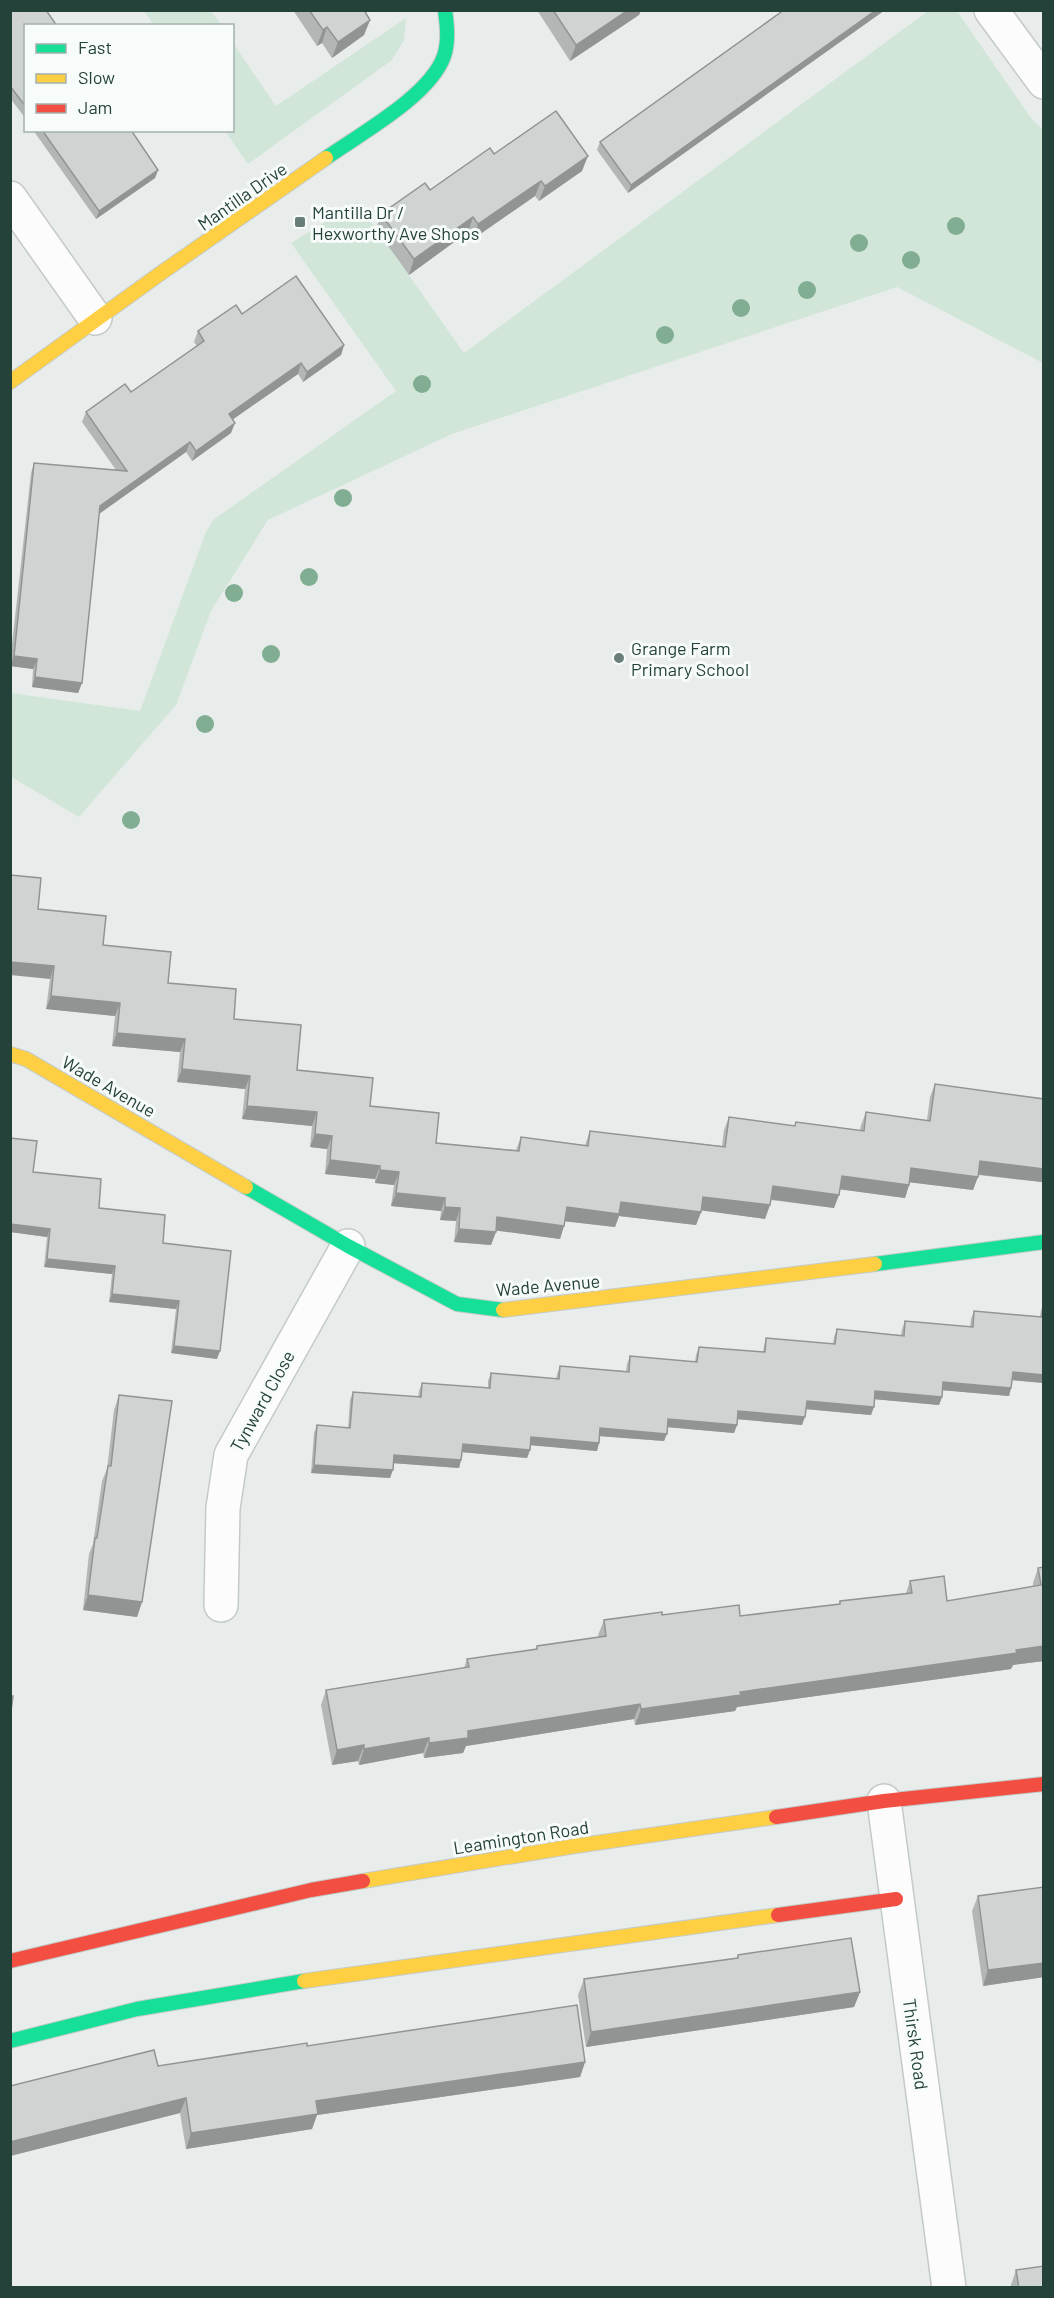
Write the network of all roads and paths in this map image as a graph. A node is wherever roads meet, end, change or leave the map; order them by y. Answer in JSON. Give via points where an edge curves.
{"nodes":[{"id":1,"x":445,"y":10,"type":"edge"},
{"id":2,"x":992,"y":10,"type":"edge"},
{"id":3,"x":1044,"y":82,"type":"edge"},
{"id":4,"x":10,"y":198,"type":"edge"},
{"id":5,"x":95,"y":318,"type":"junction"},
{"id":6,"x":10,"y":382,"type":"edge"},
{"id":7,"x":10,"y":1054,"type":"edge"},
{"id":8,"x":1044,"y":1242,"type":"edge"},
{"id":9,"x":348,"y":1246,"type":"junction"},
{"id":10,"x":221,"y":1605,"type":"dead end"},
{"id":11,"x":1044,"y":1784,"type":"edge"},
{"id":12,"x":884,"y":1801,"type":"junction"},
{"id":13,"x":896,"y":1899,"type":"junction"},
{"id":14,"x":10,"y":1961,"type":"edge"},
{"id":15,"x":10,"y":2041,"type":"edge"},
{"id":16,"x":949,"y":2288,"type":"edge"}],
"edges":[{"from":1,"to":5,"type":"street","name":"Mantilla Drive","via":[[445,57],[415,96]]},
{"from":2,"to":3,"type":"street"},
{"from":4,"to":5,"type":"street"},
{"from":5,"to":6,"type":"street","name":"Mantilla Drive"},
{"from":7,"to":9,"type":"street","name":"Wade Avenue","via":[[35,1064]]},
{"from":8,"to":9,"type":"street","name":"Wade Avenue","via":[[507,1311],[457,1304]]},
{"from":9,"to":10,"type":"street","name":"Tynward Close","via":[[231,1455],[223,1508]]},
{"from":11,"to":12,"type":"street","name":"Leamington Road"},
{"from":12,"to":13,"type":"street","name":"Thirsk Road"},
{"from":12,"to":14,"type":"street","name":"Leamington Road","via":[[311,1890]]},
{"from":13,"to":15,"type":"street","via":[[349,1973],[137,2009]]},
{"from":13,"to":16,"type":"street","name":"Thirsk Road"}]}
